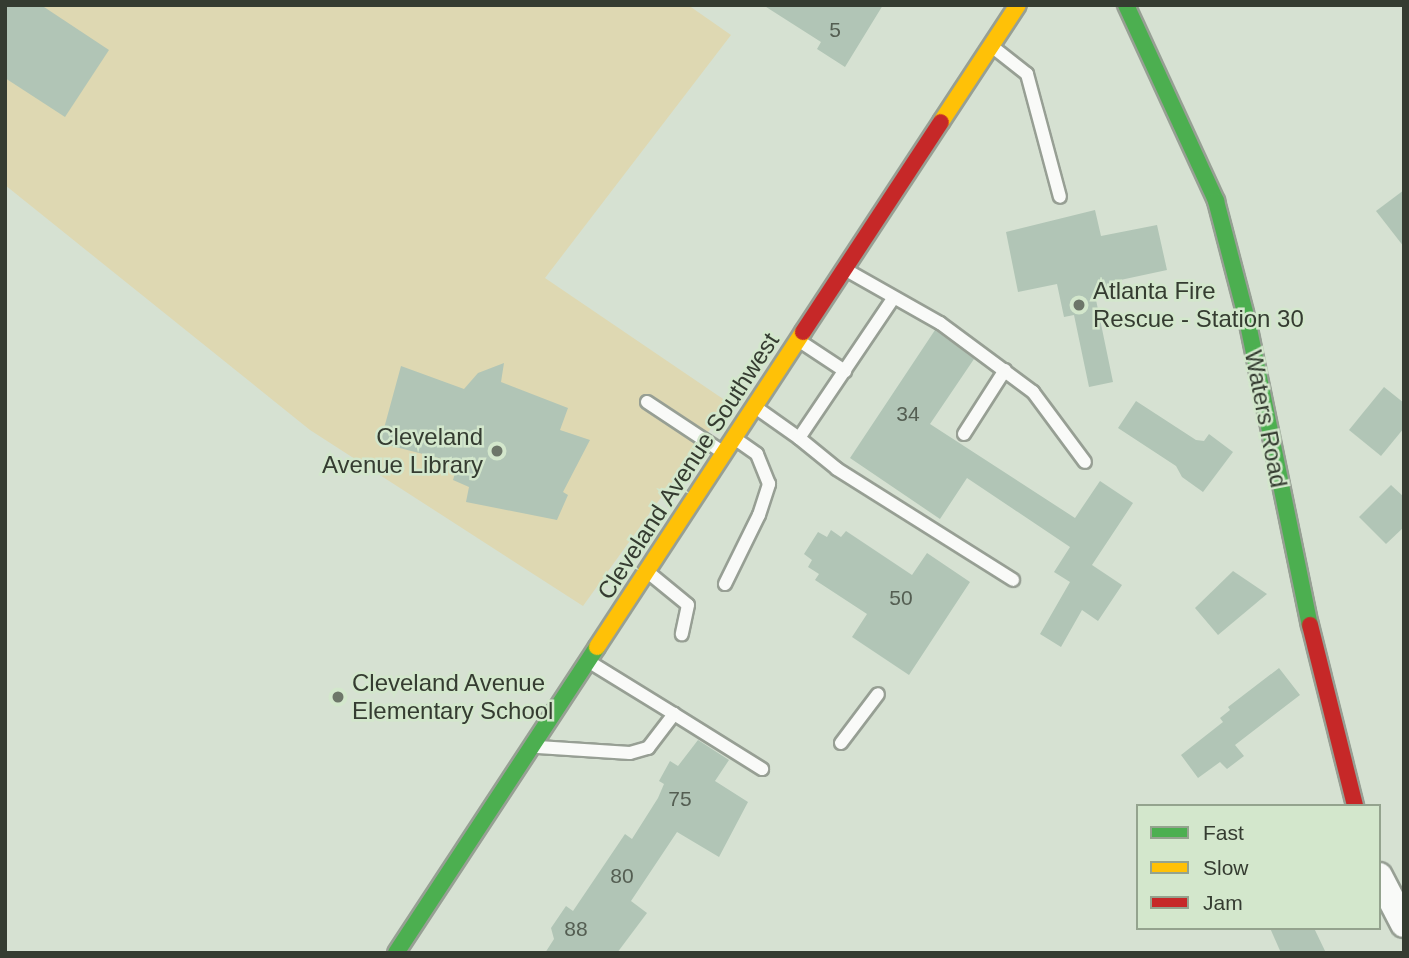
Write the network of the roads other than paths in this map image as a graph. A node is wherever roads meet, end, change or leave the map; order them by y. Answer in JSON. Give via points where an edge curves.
{"nodes":[{"id":1,"x":1018,"y":5,"type":"edge"},
{"id":2,"x":1126,"y":5,"type":"edge"},
{"id":3,"x":991,"y":45,"type":"junction"},
{"id":4,"x":1060,"y":197,"type":"dead end"},
{"id":5,"x":844,"y":269,"type":"junction"},
{"id":6,"x":892,"y":300,"type":"junction"},
{"id":7,"x":798,"y":340,"type":"junction"},
{"id":8,"x":1005,"y":370,"type":"junction"},
{"id":9,"x":845,"y":371,"type":"junction"},
{"id":10,"x":646,"y":402,"type":"dead end"},
{"id":11,"x":754,"y":406,"type":"junction"},
{"id":12,"x":964,"y":434,"type":"dead end"},
{"id":13,"x":734,"y":437,"type":"junction"},
{"id":14,"x":799,"y":438,"type":"junction"},
{"id":15,"x":724,"y":453,"type":"junction"},
{"id":16,"x":1085,"y":463,"type":"dead end"},
{"id":17,"x":646,"y":571,"type":"junction"},
{"id":18,"x":1013,"y":580,"type":"dead end"},
{"id":19,"x":724,"y":584,"type":"dead end"},
{"id":20,"x":682,"y":634,"type":"dead end"},
{"id":21,"x":587,"y":660,"type":"junction"},
{"id":22,"x":877,"y":694,"type":"dead end"},
{"id":23,"x":674,"y":714,"type":"junction"},
{"id":24,"x":841,"y":743,"type":"dead end"},
{"id":25,"x":531,"y":746,"type":"junction"},
{"id":26,"x":762,"y":769,"type":"dead end"},
{"id":27,"x":1354,"y":804,"type":"edge"},
{"id":28,"x":1381,"y":880,"type":"edge"},
{"id":29,"x":1404,"y":924,"type":"edge"},
{"id":30,"x":396,"y":953,"type":"edge"}],
"edges":[{"from":1,"to":3,"type":"main road","name":"Cleveland Avenue Southwest"},
{"from":2,"to":27,"type":"main road","name":"Waters Road","via":[[1216,201],[1248,324],[1283,509]]},
{"from":3,"to":4,"type":"lane","via":[[1027,74]]},
{"from":3,"to":5,"type":"main road","name":"Cleveland Avenue Southwest"},
{"from":5,"to":6,"type":"lane"},
{"from":5,"to":7,"type":"main road","name":"Cleveland Avenue Southwest"},
{"from":6,"to":8,"type":"lane","via":[[940,323]]},
{"from":6,"to":9,"type":"lane"},
{"from":7,"to":9,"type":"lane"},
{"from":7,"to":11,"type":"main road","name":"Cleveland Avenue Southwest"},
{"from":8,"to":12,"type":"lane"},
{"from":8,"to":16,"type":"lane","via":[[1033,392]]},
{"from":9,"to":14,"type":"lane"},
{"from":10,"to":15,"type":"lane"},
{"from":11,"to":13,"type":"main road","name":"Cleveland Avenue Southwest"},
{"from":11,"to":14,"type":"lane"},
{"from":13,"to":15,"type":"main road","name":"Cleveland Avenue Southwest"},
{"from":13,"to":19,"type":"lane","via":[[757,454],[769,484],[759,515]]},
{"from":14,"to":18,"type":"lane","via":[[837,468]]},
{"from":15,"to":17,"type":"main road","name":"Cleveland Avenue Southwest"},
{"from":17,"to":20,"type":"lane","via":[[688,605]]},
{"from":17,"to":21,"type":"main road","name":"Cleveland Avenue Southwest"},
{"from":21,"to":23,"type":"lane"},
{"from":21,"to":25,"type":"main road","name":"Cleveland Avenue Southwest"},
{"from":22,"to":24,"type":"lane"},
{"from":23,"to":25,"type":"lane","via":[[648,748],[630,753]]},
{"from":23,"to":26,"type":"lane"},
{"from":25,"to":30,"type":"main road","name":"Cleveland Avenue Southwest"},
{"from":28,"to":29,"type":"street"}]}
